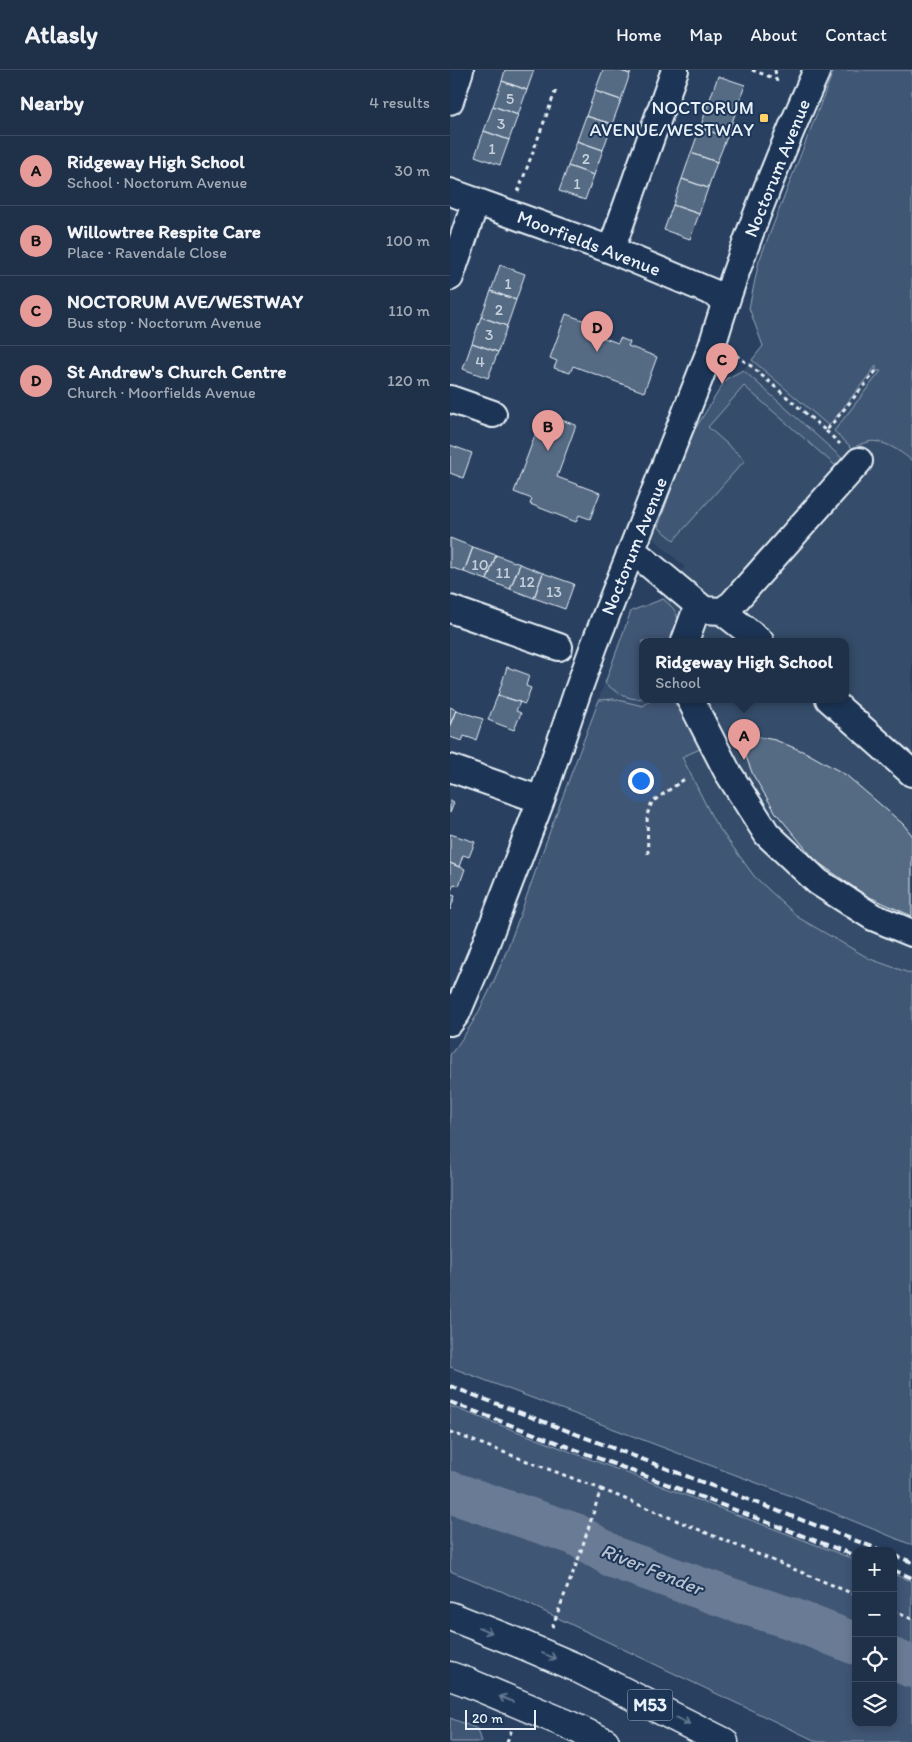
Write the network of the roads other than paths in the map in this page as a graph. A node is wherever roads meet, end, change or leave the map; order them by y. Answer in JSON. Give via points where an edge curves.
{"nodes":[{"id":1,"x":460,"y":70,"type":"edge"},
{"id":2,"x":675,"y":70,"type":"edge"},
{"id":3,"x":817,"y":70,"type":"edge"},
{"id":4,"x":450,"y":101,"type":"edge"},
{"id":5,"x":450,"y":192,"type":"edge"},
{"id":6,"x":476,"y":201,"type":"junction"},
{"id":7,"x":612,"y":250,"type":"junction"},
{"id":8,"x":450,"y":277,"type":"edge"},
{"id":9,"x":726,"y":298,"type":"junction"},
{"id":10,"x":450,"y":399,"type":"edge"},
{"id":11,"x":494,"y":414,"type":"dead end"},
{"id":12,"x":859,"y":461,"type":"dead end"},
{"id":13,"x":632,"y":550,"type":"junction"},
{"id":14,"x":710,"y":608,"type":"junction"},
{"id":15,"x":450,"y":610,"type":"edge"},
{"id":16,"x":687,"y":638,"type":"edge"},
{"id":17,"x":755,"y":638,"type":"edge"},
{"id":18,"x":559,"y":647,"type":"dead end"},
{"id":19,"x":692,"y":703,"type":"edge"},
{"id":20,"x":833,"y":703,"type":"edge"},
{"id":21,"x":450,"y":768,"type":"edge"},
{"id":22,"x":912,"y":773,"type":"edge"},
{"id":23,"x":541,"y":800,"type":"junction"},
{"id":24,"x":912,"y":933,"type":"edge"},
{"id":25,"x":450,"y":1022,"type":"edge"},
{"id":26,"x":450,"y":1616,"type":"edge"},
{"id":27,"x":458,"y":1679,"type":"edge"},
{"id":28,"x":605,"y":1742,"type":"edge"},
{"id":29,"x":724,"y":1742,"type":"edge"}],
"edges":[{"from":1,"to":4,"type":"street"},
{"from":2,"to":7,"type":"street"},
{"from":3,"to":9,"type":"street","name":"Noctorum Avenue","via":[[758,210]]},
{"from":5,"to":6,"type":"street","name":"Moorfields Avenue"},
{"from":6,"to":7,"type":"street","name":"Moorfields Avenue"},
{"from":6,"to":8,"type":"street"},
{"from":7,"to":9,"type":"street","name":"Moorfields Avenue"},
{"from":9,"to":13,"type":"street","name":"Noctorum Avenue","via":[[712,346]]},
{"from":10,"to":11,"type":"street"},
{"from":12,"to":14,"type":"street","via":[[732,604]]},
{"from":13,"to":14,"type":"street"},
{"from":13,"to":23,"type":"street","name":"Noctorum Avenue","via":[[576,696]]},
{"from":14,"to":16,"type":"street"},
{"from":14,"to":17,"type":"street"},
{"from":15,"to":18,"type":"street"},
{"from":19,"to":24,"type":"street","via":[[727,771],[767,834],[818,882],[872,917]]},
{"from":20,"to":22,"type":"street"},
{"from":21,"to":23,"type":"street"},
{"from":23,"to":25,"type":"street","name":"Noctorum Avenue","via":[[481,956]]},
{"from":26,"to":29,"type":"highway","number":"M53","one_way":true,"bridge":true,"via":[[577,1668]]},
{"from":28,"to":27,"type":"highway","one_way":true,"bridge":true}]}
